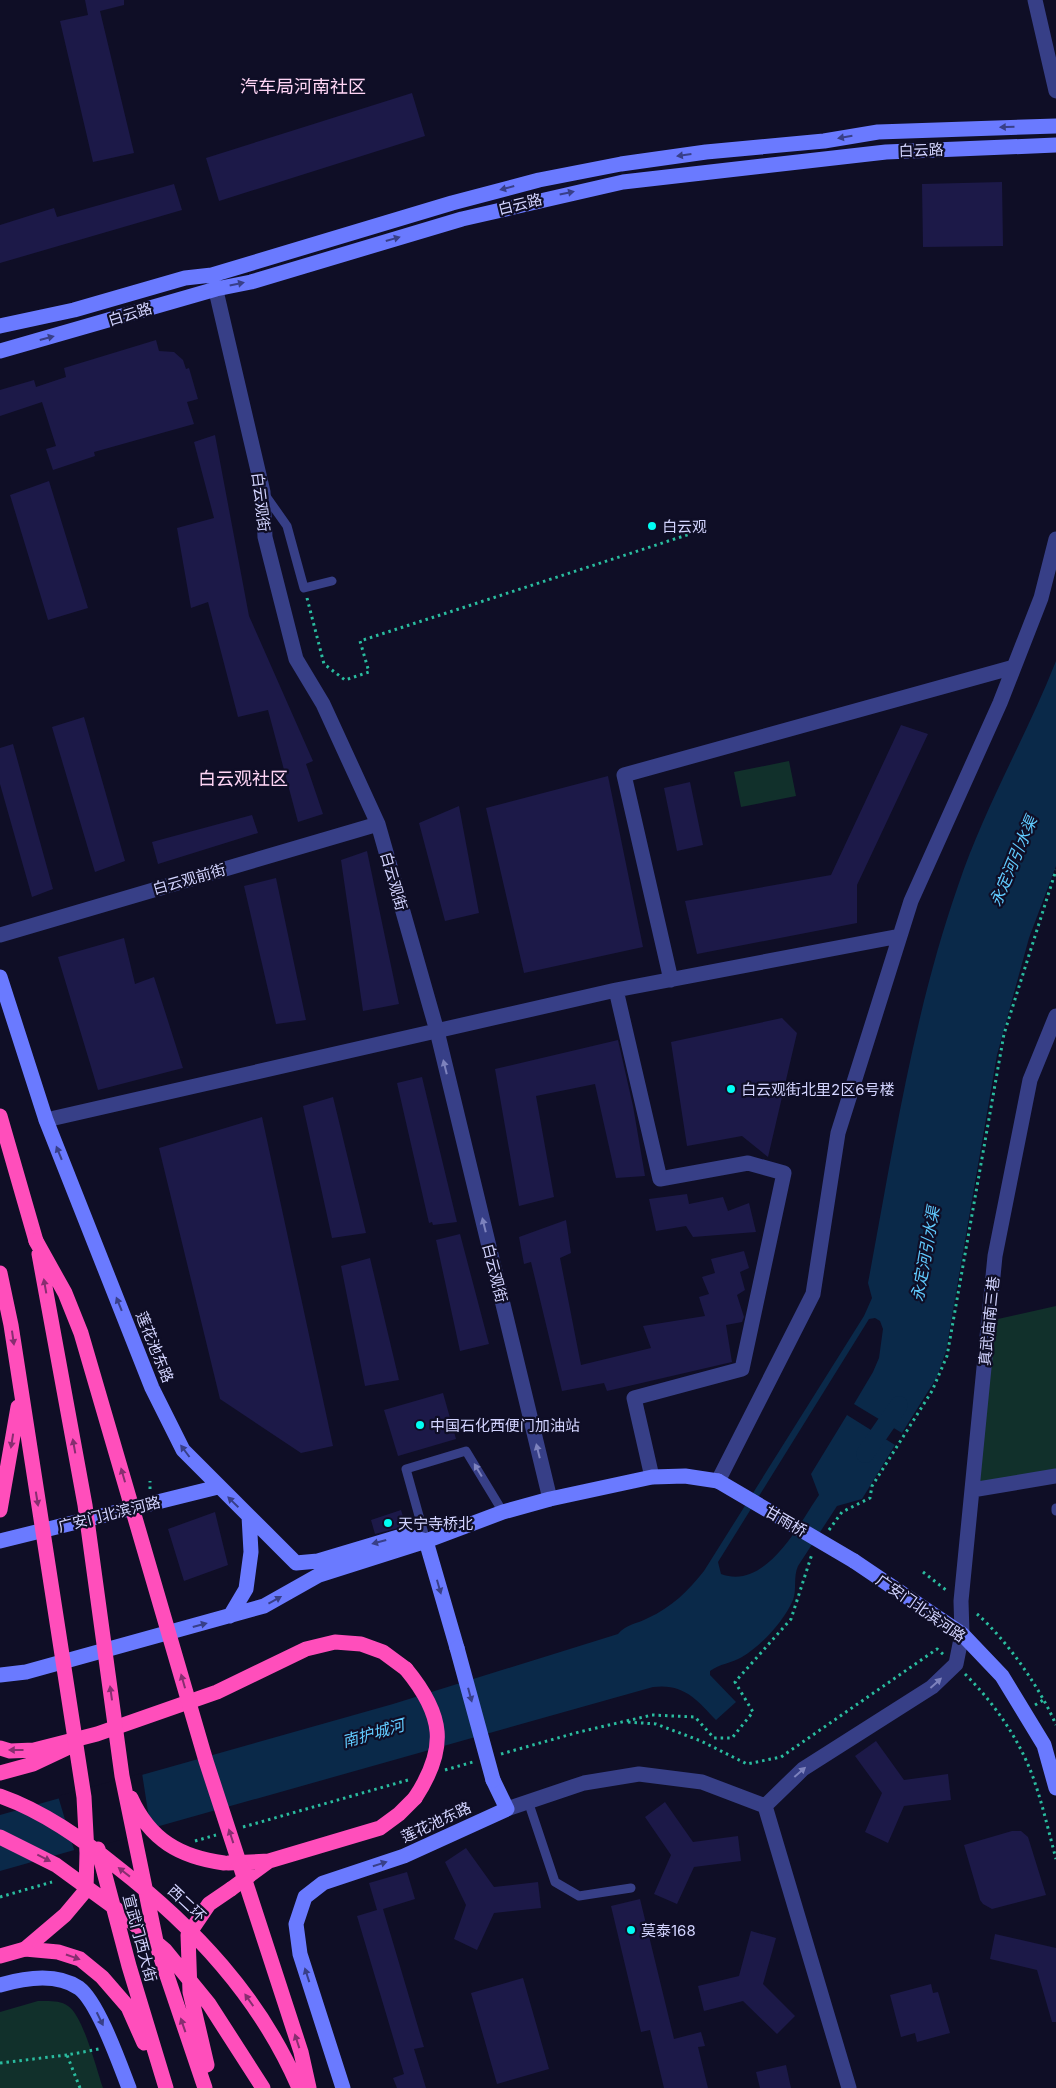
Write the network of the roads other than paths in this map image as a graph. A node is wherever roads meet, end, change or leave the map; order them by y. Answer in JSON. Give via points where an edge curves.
{"nodes":[{"id":1,"x":1035,"y":0,"type":"edge"},
{"id":2,"x":1056,"y":91,"type":"edge"},
{"id":3,"x":1056,"y":126,"type":"edge"},
{"id":4,"x":1056,"y":145,"type":"edge"},
{"id":5,"x":214,"y":282,"type":"junction"},
{"id":6,"x":0,"y":326,"type":"edge"},
{"id":7,"x":0,"y":351,"type":"edge"},
{"id":8,"x":263,"y":492,"type":"junction"},
{"id":9,"x":1056,"y":539,"type":"edge"},
{"id":10,"x":332,"y":581,"type":"dead end"},
{"id":11,"x":1014,"y":667,"type":"junction"},
{"id":12,"x":378,"y":824,"type":"junction"},
{"id":13,"x":0,"y":935,"type":"edge"},
{"id":14,"x":900,"y":936,"type":"junction"},
{"id":15,"x":0,"y":977,"type":"edge"},
{"id":16,"x":671,"y":980,"type":"junction"},
{"id":17,"x":616,"y":990,"type":"junction"},
{"id":18,"x":1056,"y":1016,"type":"edge"},
{"id":19,"x":436,"y":1031,"type":"junction"},
{"id":20,"x":0,"y":1116,"type":"edge"},
{"id":21,"x":46,"y":1120,"type":"junction"},
{"id":22,"x":36,"y":1241,"type":"junction"},
{"id":23,"x":0,"y":1273,"type":"edge"},
{"id":24,"x":20,"y":1393,"type":"junction"},
{"id":25,"x":1056,"y":1476,"type":"edge"},
{"id":26,"x":652,"y":1477,"type":"junction"},
{"id":27,"x":718,"y":1481,"type":"junction"},
{"id":28,"x":218,"y":1487,"type":"junction"},
{"id":29,"x":972,"y":1490,"type":"junction"},
{"id":30,"x":550,"y":1498,"type":"junction"},
{"id":31,"x":0,"y":1510,"type":"edge"},
{"id":32,"x":504,"y":1512,"type":"junction"},
{"id":33,"x":248,"y":1516,"type":"junction"},
{"id":34,"x":0,"y":1540,"type":"edge"},
{"id":35,"x":426,"y":1541,"type":"junction"},
{"id":36,"x":854,"y":1560,"type":"joint"},
{"id":37,"x":230,"y":1616,"type":"junction"},
{"id":38,"x":962,"y":1634,"type":"junction"},
{"id":39,"x":0,"y":1675,"type":"edge"},
{"id":40,"x":97,"y":1734,"type":"junction"},
{"id":41,"x":1050,"y":1743,"type":"edge"},
{"id":42,"x":0,"y":1748,"type":"edge"},
{"id":43,"x":0,"y":1773,"type":"edge"},
{"id":44,"x":122,"y":1776,"type":"junction"},
{"id":45,"x":1056,"y":1788,"type":"edge"},
{"id":46,"x":0,"y":1796,"type":"edge"},
{"id":47,"x":84,"y":1797,"type":"junction"},
{"id":48,"x":528,"y":1801,"type":"junction"},
{"id":49,"x":765,"y":1806,"type":"junction"},
{"id":50,"x":507,"y":1809,"type":"junction"},
{"id":51,"x":0,"y":1837,"type":"edge"},
{"id":52,"x":269,"y":1861,"type":"junction"},
{"id":53,"x":631,"y":1888,"type":"dead end"},
{"id":54,"x":26,"y":1949,"type":"junction"},
{"id":55,"x":0,"y":1956,"type":"edge"},
{"id":56,"x":0,"y":1985,"type":"edge"},
{"id":57,"x":128,"y":2088,"type":"edge"},
{"id":58,"x":165,"y":2088,"type":"edge"},
{"id":59,"x":204,"y":2088,"type":"edge"},
{"id":60,"x":213,"y":2088,"type":"edge"},
{"id":61,"x":263,"y":2088,"type":"edge"},
{"id":62,"x":299,"y":2088,"type":"edge"},
{"id":63,"x":309,"y":2088,"type":"edge"},
{"id":64,"x":343,"y":2088,"type":"edge"},
{"id":65,"x":849,"y":2088,"type":"edge"}],
"edges":[{"from":1,"to":2,"type":"street"},
{"from":3,"to":5,"type":"street","name":"白云路","one_way":true,"via":[[878,132],[621,164],[539,180],[452,203]]},
{"from":5,"to":4,"type":"street","name":"白云路","one_way":true,"via":[[251,282],[462,219],[623,182],[886,152]]},
{"from":5,"to":6,"type":"street","name":"白云路","via":[[186,278],[74,310]]},
{"from":7,"to":5,"type":"street","name":"白云路","one_way":true},
{"from":5,"to":8,"type":"street","name":"白云观街"},
{"from":8,"to":10,"type":"lane","via":[[287,526],[304,588]]},
{"from":8,"to":12,"type":"street","name":"白云观街","via":[[265,536],[296,659],[323,704]]},
{"from":9,"to":11,"type":"street","via":[[1041,598]]},
{"from":11,"to":14,"type":"street","via":[[911,901]]},
{"from":11,"to":16,"type":"street","via":[[624,775]]},
{"from":12,"to":13,"type":"street","name":"白云观前街"},
{"from":12,"to":19,"type":"street","name":"白云观街"},
{"from":14,"to":16,"type":"street"},
{"from":14,"to":27,"type":"street","via":[[838,1133],[813,1294]]},
{"from":15,"to":21,"type":"street","name":"莲花池东路"},
{"from":16,"to":17,"type":"street"},
{"from":17,"to":19,"type":"street"},
{"from":17,"to":26,"type":"street","via":[[660,1179],[748,1163],[784,1173],[742,1369],[634,1398]]},
{"from":18,"to":29,"type":"street","name":"真武庙南三巷","via":[[1030,1080],[995,1256]]},
{"from":19,"to":21,"type":"street"},
{"from":30,"to":19,"type":"street","name":"白云观街","one_way":true},
{"from":20,"to":22,"type":"highway"},
{"from":28,"to":21,"type":"street","name":"莲花池东路","one_way":true,"via":[[183,1450],[152,1388]]},
{"from":44,"to":22,"type":"highway","one_way":true,"bridge":true,"via":[[85,1505]]},
{"from":63,"to":22,"type":"highway","one_way":true,"bridge":true,"via":[[301,2052],[206,1761],[81,1334],[65,1293]]},
{"from":23,"to":24,"type":"highway","one_way":true,"bridge":true},
{"from":24,"to":31,"type":"highway","one_way":true,"bridge":true},
{"from":24,"to":47,"type":"highway","one_way":true,"bridge":true},
{"from":25,"to":29,"type":"street"},
{"from":26,"to":27,"type":"street","via":[[685,1476]]},
{"from":26,"to":30,"type":"street"},
{"from":27,"to":36,"type":"street","name":"甘雨桥","bridge":true},
{"from":33,"to":28,"type":"street","name":"莲花池东路","one_way":true},
{"from":28,"to":34,"type":"street","name":"广安门北滨河路"},
{"from":29,"to":38,"type":"street","name":"真武庙南三巷","via":[[961,1601]]},
{"from":30,"to":32,"type":"street"},
{"from":32,"to":35,"type":"street"},
{"from":32,"to":35,"type":"lane","one_way":true,"via":[[466,1451],[406,1468]]},
{"from":35,"to":33,"type":"street","name":"莲花池东路","one_way":true,"via":[[405,1535],[318,1561],[296,1563]]},
{"from":33,"to":37,"type":"street","via":[[251,1552],[246,1589]]},
{"from":37,"to":35,"type":"street","one_way":true,"via":[[264,1606],[319,1575]]},
{"from":35,"to":50,"type":"street","one_way":true,"bridge":true,"via":[[493,1780]]},
{"from":36,"to":38,"type":"street","name":"广安门北滨河路"},
{"from":39,"to":37,"type":"street","one_way":true,"via":[[26,1672]]},
{"from":38,"to":41,"type":"street","name":"广安门北滨河路","via":[[1002,1676]]},
{"from":49,"to":38,"type":"street","name":"真武庙南三巷","one_way":true,"via":[[803,1769],[932,1687],[956,1664]]},
{"from":40,"to":42,"type":"highway","one_way":true,"via":[[34,1750]]},
{"from":40,"to":43,"type":"highway","via":[[33,1764]]},
{"from":40,"to":52,"type":"highway","bridge":true,"via":[[217,1692],[306,1649],[335,1642],[361,1644],[384,1652],[406,1669],[423,1690],[433,1710],[437,1728],[436,1760],[427,1779],[415,1798],[380,1828]]},
{"from":41,"to":45,"type":"street","name":"广安门北滨河路"},
{"from":44,"to":52,"type":"highway","bridge":true,"via":[[137,1811],[161,1840],[177,1851],[202,1860],[224,1863]]},
{"from":59,"to":44,"type":"highway","one_way":true,"bridge":true,"via":[[157,1946]]},
{"from":62,"to":46,"type":"highway","name":"西二环","one_way":true,"bridge":true,"via":[[264,2022],[198,1937],[157,1898],[90,1845],[56,1823]]},
{"from":47,"to":54,"type":"highway","bridge":true,"via":[[86,1890],[65,1916]]},
{"from":47,"to":58,"type":"highway","name":"宣武门西大街","bridge":true},
{"from":48,"to":49,"type":"street","via":[[584,1784],[639,1774],[702,1782]]},
{"from":48,"to":50,"type":"street"},
{"from":48,"to":53,"type":"lane","via":[[555,1882],[579,1896]]},
{"from":49,"to":65,"type":"street"},
{"from":64,"to":50,"type":"street","name":"莲花池东路","one_way":true,"via":[[300,1954],[296,1924],[305,1897],[323,1883],[404,1856]]},
{"from":51,"to":61,"type":"highway","one_way":true,"bridge":true,"via":[[56,1865],[165,1950],[209,2004]]},
{"from":52,"to":60,"type":"highway","bridge":true,"via":[[209,1904],[188,1935],[190,1992]]},
{"from":54,"to":55,"type":"highway"},
{"from":54,"to":58,"type":"highway","one_way":true,"bridge":true,"via":[[58,1952],[80,1959],[102,1976],[128,2007]]},
{"from":56,"to":57,"type":"street","one_way":true,"via":[[22,1978],[57,1979],[79,1988],[96,2011]]}]}
